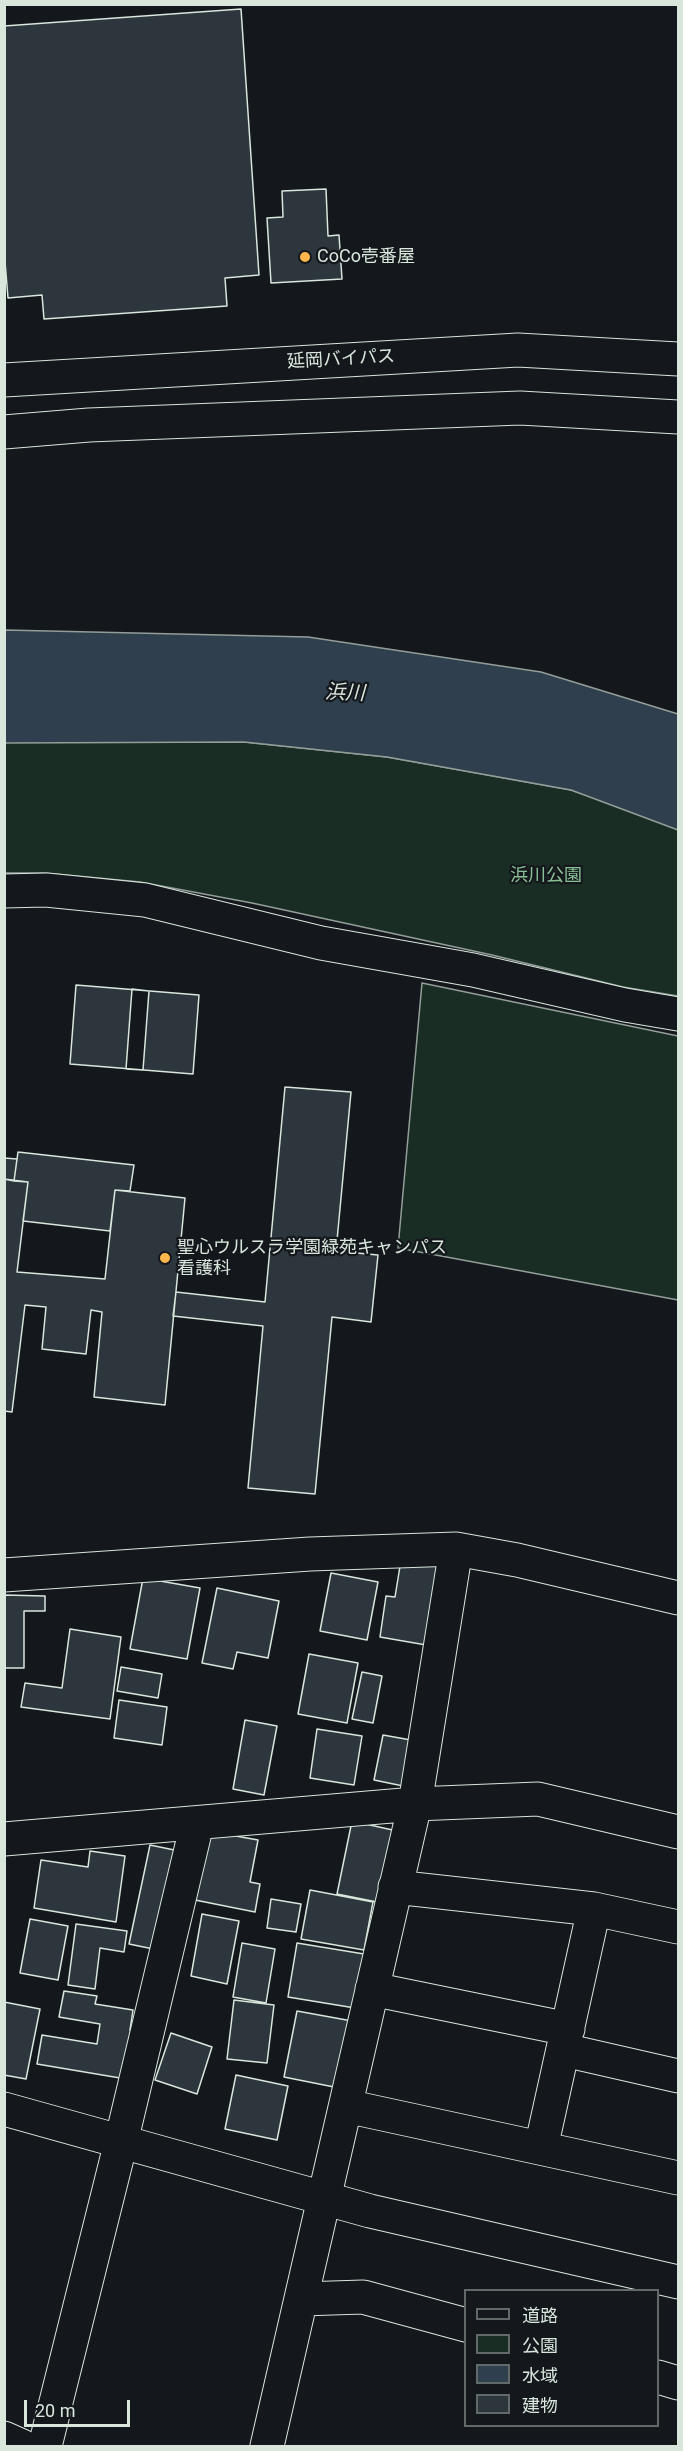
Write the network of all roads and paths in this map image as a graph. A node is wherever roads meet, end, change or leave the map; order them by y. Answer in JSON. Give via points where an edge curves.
{"nodes":[{"id":1,"x":678,"y":359,"type":"edge"},
{"id":2,"x":4,"y":380,"type":"edge"},
{"id":3,"x":678,"y":417,"type":"edge"},
{"id":4,"x":4,"y":432,"type":"edge"},
{"id":5,"x":4,"y":891,"type":"edge"},
{"id":6,"x":678,"y":1014,"type":"edge"},
{"id":7,"x":456,"y":1549,"type":"junction"},
{"id":8,"x":4,"y":1575,"type":"edge"},
{"id":9,"x":678,"y":1598,"type":"edge"},
{"id":10,"x":415,"y":1804,"type":"junction"},
{"id":11,"x":197,"y":1824,"type":"junction"},
{"id":12,"x":678,"y":1832,"type":"edge"},
{"id":13,"x":4,"y":1839,"type":"edge"},
{"id":14,"x":395,"y":1887,"type":"junction"},
{"id":15,"x":594,"y":1909,"type":"junction"},
{"id":16,"x":678,"y":1928,"type":"edge"},
{"id":17,"x":372,"y":1989,"type":"junction"},
{"id":18,"x":566,"y":2040,"type":"junction"},
{"id":19,"x":678,"y":2076,"type":"edge"},
{"id":20,"x":346,"y":2106,"type":"junction"},
{"id":21,"x":4,"y":2109,"type":"edge"},
{"id":22,"x":121,"y":2142,"type":"junction"},
{"id":23,"x":541,"y":2148,"type":"junction"},
{"id":24,"x":678,"y":2178,"type":"edge"},
{"id":25,"x":325,"y":2199,"type":"junction"},
{"id":26,"x":678,"y":2282,"type":"edge"},
{"id":27,"x":301,"y":2299,"type":"junction"},
{"id":28,"x":464,"y":2325,"type":"edge"},
{"id":29,"x":659,"y":2378,"type":"edge"},
{"id":30,"x":678,"y":2383,"type":"edge"},
{"id":31,"x":4,"y":2438,"type":"edge"},
{"id":32,"x":22,"y":2446,"type":"edge"},
{"id":33,"x":45,"y":2446,"type":"edge"},
{"id":34,"x":267,"y":2446,"type":"edge"}],
"edges":[{"from":1,"to":2,"type":"main road","name":"延岡バイパス","via":[[518,350]]},
{"from":3,"to":4,"type":"main road","via":[[520,408],[89,425]]},
{"from":5,"to":6,"type":"main road","via":[[46,890],[145,900],[321,943],[473,970]]},
{"from":7,"to":8,"type":"main road","via":[[310,1554]]},
{"from":7,"to":9,"type":"main road"},
{"from":7,"to":10,"type":"main road"},
{"from":10,"to":11,"type":"main road"},
{"from":10,"to":12,"type":"main road","via":[[538,1799]]},
{"from":10,"to":14,"type":"main road"},
{"from":11,"to":13,"type":"main road"},
{"from":11,"to":22,"type":"main road"},
{"from":14,"to":15,"type":"main road"},
{"from":14,"to":17,"type":"main road"},
{"from":15,"to":16,"type":"main road"},
{"from":15,"to":18,"type":"main road"},
{"from":17,"to":18,"type":"main road"},
{"from":17,"to":20,"type":"main road"},
{"from":18,"to":19,"type":"main road"},
{"from":18,"to":23,"type":"main road"},
{"from":20,"to":23,"type":"main road"},
{"from":20,"to":25,"type":"main road"},
{"from":21,"to":22,"type":"main road"},
{"from":22,"to":25,"type":"main road"},
{"from":22,"to":33,"type":"main road"},
{"from":23,"to":24,"type":"main road"},
{"from":25,"to":26,"type":"main road"},
{"from":25,"to":27,"type":"main road"},
{"from":27,"to":28,"type":"main road","via":[[363,2297]]},
{"from":27,"to":34,"type":"main road"},
{"from":29,"to":30,"type":"main road"},
{"from":31,"to":32,"type":"main road"}]}
